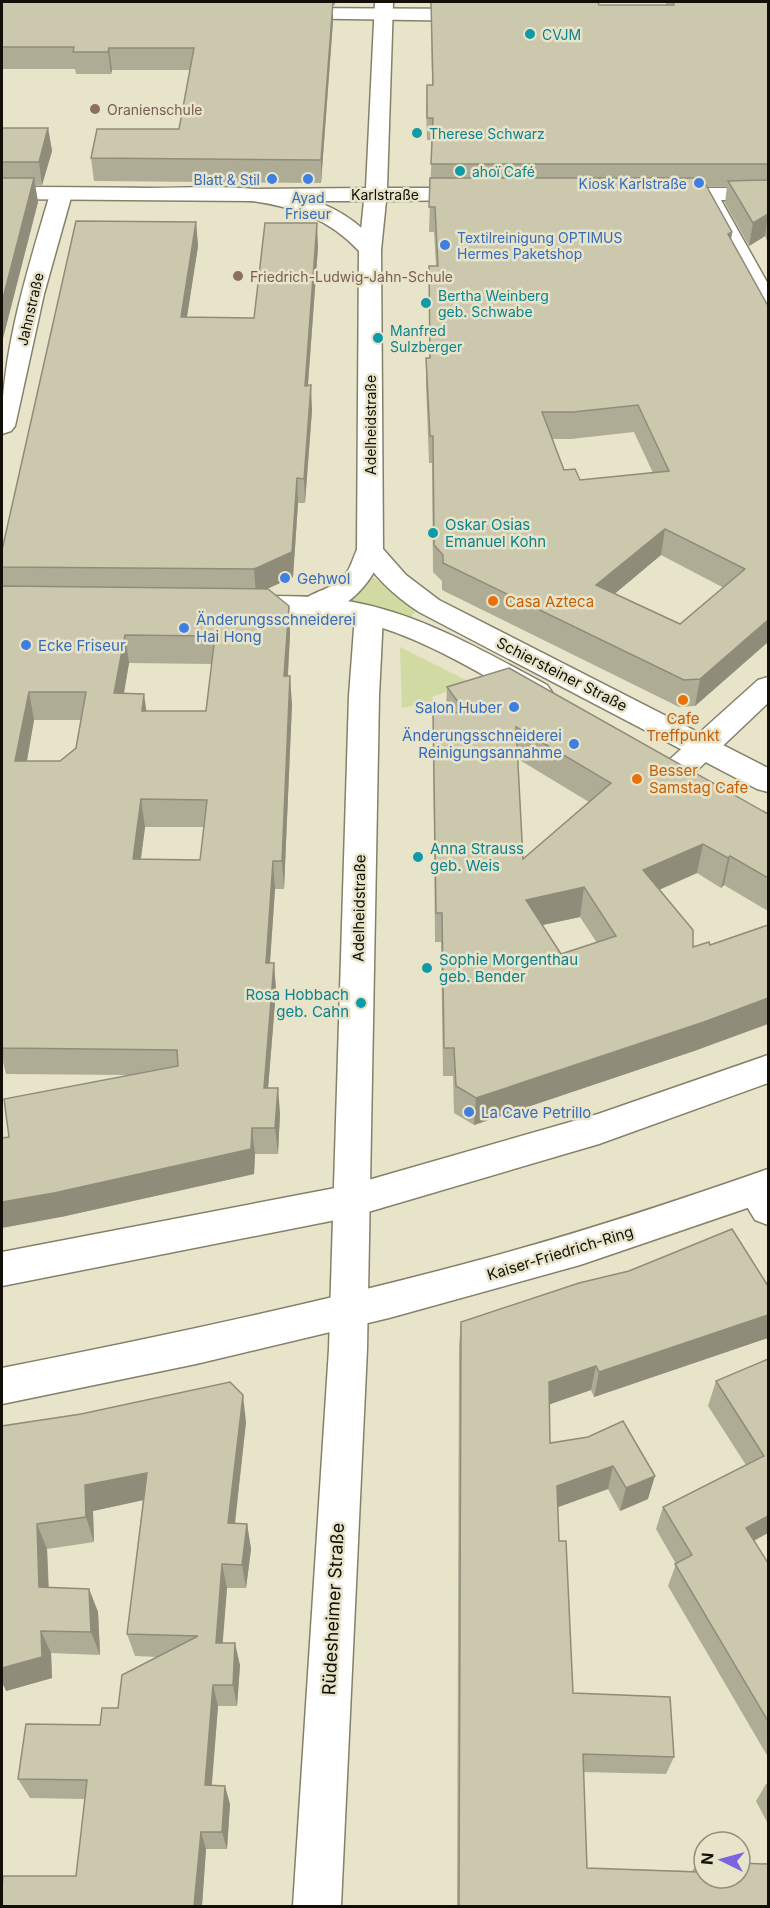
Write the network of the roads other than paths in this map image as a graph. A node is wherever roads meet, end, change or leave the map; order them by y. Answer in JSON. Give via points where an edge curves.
{"nodes":[{"id":1,"x":383,"y":8,"type":"edge"},
{"id":2,"x":274,"y":14,"type":"edge"},
{"id":3,"x":495,"y":15,"type":"edge"},
{"id":4,"x":2,"y":193,"type":"edge"},
{"id":5,"x":61,"y":194,"type":"junction"},
{"id":6,"x":376,"y":194,"type":"junction"},
{"id":7,"x":495,"y":194,"type":"edge"},
{"id":8,"x":652,"y":194,"type":"edge"},
{"id":9,"x":706,"y":194,"type":"junction"},
{"id":10,"x":768,"y":194,"type":"edge"},
{"id":11,"x":252,"y":195,"type":"junction"},
{"id":12,"x":370,"y":250,"type":"junction"},
{"id":13,"x":768,"y":304,"type":"edge"},
{"id":14,"x":2,"y":426,"type":"edge"},
{"id":15,"x":370,"y":549,"type":"junction"},
{"id":16,"x":218,"y":605,"type":"edge"},
{"id":17,"x":312,"y":606,"type":"junction"},
{"id":18,"x":369,"y":615,"type":"junction"},
{"id":19,"x":768,"y":687,"type":"edge"},
{"id":20,"x":560,"y":704,"type":"edge"},
{"id":21,"x":704,"y":746,"type":"junction"},
{"id":22,"x":652,"y":753,"type":"edge"},
{"id":23,"x":768,"y":781,"type":"edge"},
{"id":24,"x":768,"y":1069,"type":"edge"},
{"id":25,"x":764,"y":1195,"type":"edge"},
{"id":26,"x":351,"y":1201,"type":"junction"},
{"id":27,"x":2,"y":1269,"type":"edge"},
{"id":28,"x":349,"y":1312,"type":"junction"},
{"id":29,"x":2,"y":1386,"type":"edge"},
{"id":30,"x":316,"y":1906,"type":"edge"}],
"edges":[{"from":1,"to":2,"type":"street"},
{"from":1,"to":3,"type":"street"},
{"from":1,"to":6,"type":"street","name":"Adelheidstraße"},
{"from":4,"to":5,"type":"street","name":"Karlstraße"},
{"from":5,"to":11,"type":"street","name":"Karlstraße"},
{"from":5,"to":14,"type":"street","name":"Jahnstraße","via":[[32,294]]},
{"from":6,"to":7,"type":"street","name":"Karlstraße"},
{"from":6,"to":11,"type":"street","name":"Karlstraße"},
{"from":6,"to":12,"type":"street","name":"Adelheidstraße"},
{"from":8,"to":9,"type":"street"},
{"from":9,"to":10,"type":"street"},
{"from":9,"to":13,"type":"street"},
{"from":11,"to":12,"type":"street","via":[[281,198],[322,211],[346,226]]},
{"from":12,"to":15,"type":"street","name":"Adelheidstraße"},
{"from":15,"to":17,"type":"street","name":"Adelheidstraße","via":[[365,568],[351,588]]},
{"from":15,"to":21,"type":"street","name":"Schiersteiner Straße","via":[[408,592],[429,606]]},
{"from":16,"to":17,"type":"street","name":"Schiersteiner Straße"},
{"from":17,"to":18,"type":"street","name":"Schiersteiner Straße"},
{"from":18,"to":20,"type":"street","name":"Schiersteiner Straße","via":[[411,628]]},
{"from":18,"to":26,"type":"street","name":"Adelheidstraße"},
{"from":19,"to":21,"type":"street"},
{"from":21,"to":22,"type":"street","via":[[691,774]]},
{"from":21,"to":23,"type":"street","name":"Schiersteiner Straße"},
{"from":24,"to":26,"type":"street","via":[[599,1129]]},
{"from":25,"to":28,"type":"street","name":"Kaiser-Friedrich-Ring"},
{"from":26,"to":27,"type":"street"},
{"from":26,"to":28,"type":"street"},
{"from":28,"to":29,"type":"street","name":"Kaiser-Friedrich-Ring","via":[[159,1356]]},
{"from":28,"to":30,"type":"street","name":"Rüdesheimer Straße"}]}
